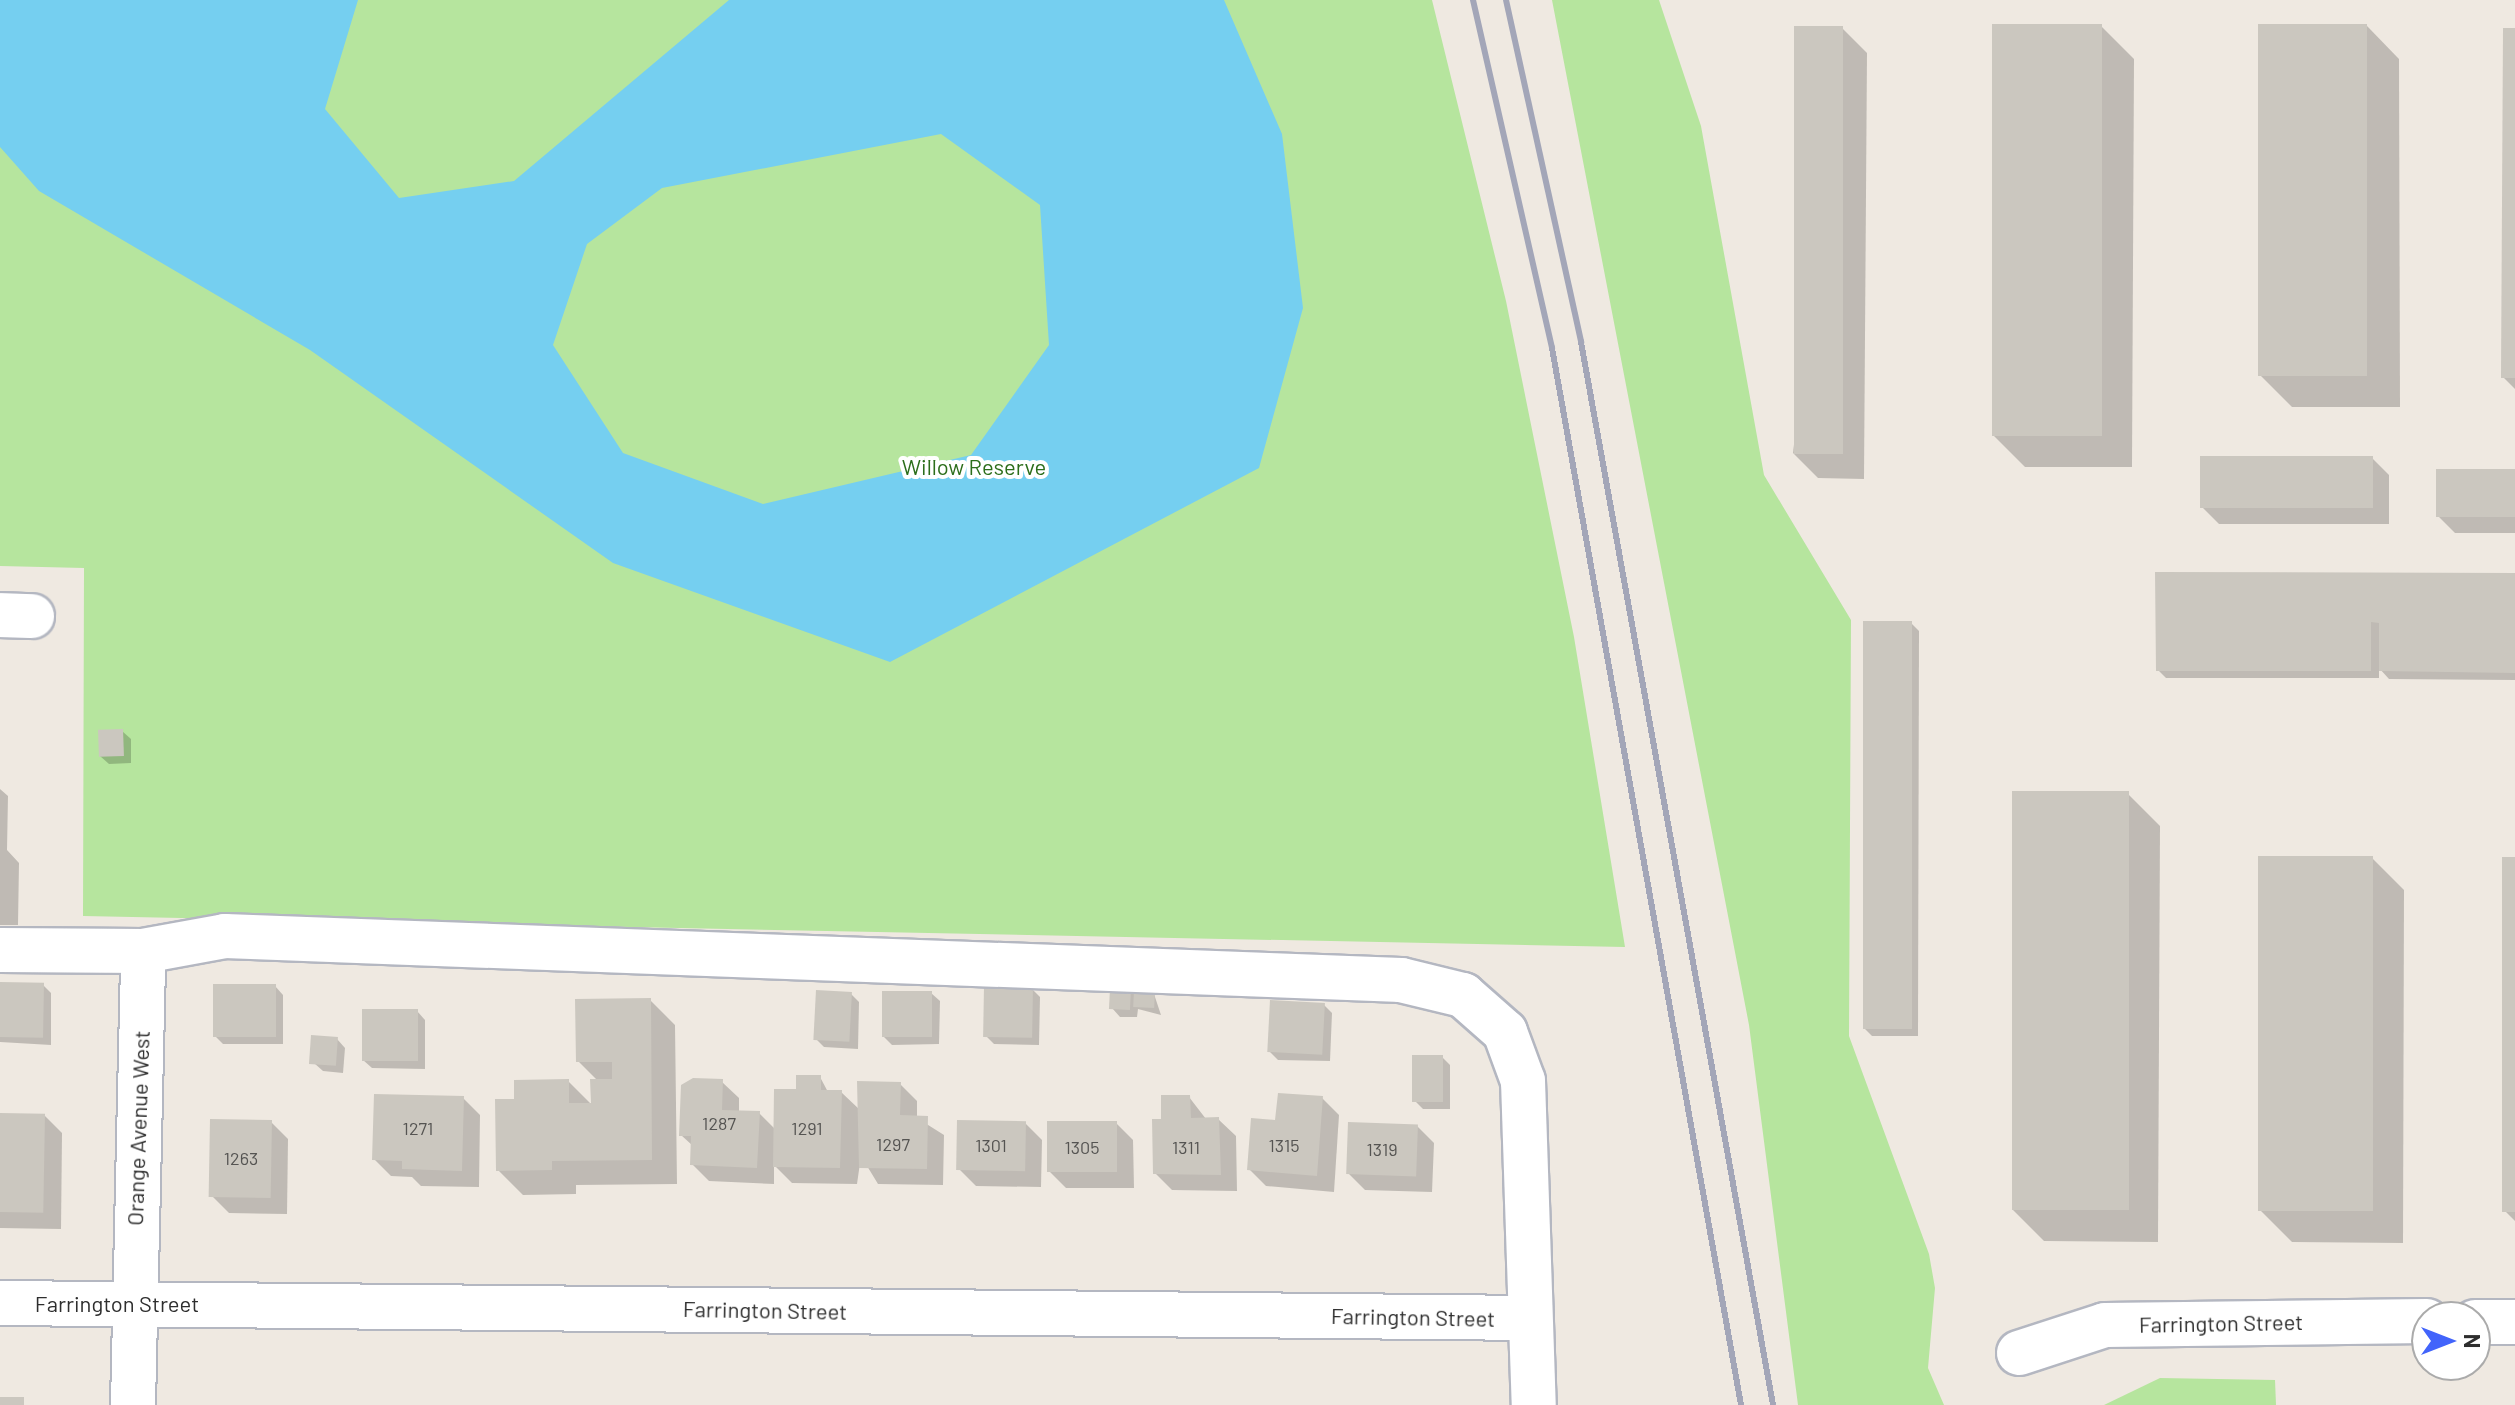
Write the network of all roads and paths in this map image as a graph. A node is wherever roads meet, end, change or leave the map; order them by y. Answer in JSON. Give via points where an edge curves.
{"nodes":[{"id":1,"x":0,"y":950,"type":"edge"},
{"id":2,"x":143,"y":951,"type":"junction"},
{"id":3,"x":0,"y":1303,"type":"edge"},
{"id":4,"x":133,"y":1304,"type":"junction"},
{"id":5,"x":1530,"y":1318,"type":"junction"},
{"id":6,"x":2411,"y":1321,"type":"edge"},
{"id":7,"x":2491,"y":1322,"type":"edge"},
{"id":8,"x":2515,"y":1322,"type":"edge"},
{"id":9,"x":2019,"y":1353,"type":"dead end"},
{"id":10,"x":133,"y":1405,"type":"edge"},
{"id":11,"x":1534,"y":1405,"type":"edge"}],
"edges":[{"from":1,"to":2,"type":"street"},
{"from":2,"to":4,"type":"street","name":"Orange Avenue West"},
{"from":2,"to":5,"type":"street","via":[[225,936],[1401,980],[1463,995],[1505,1032],[1523,1081]]},
{"from":3,"to":4,"type":"street","name":"Farrington Street"},
{"from":4,"to":5,"type":"street","name":"Farrington Street"},
{"from":4,"to":10,"type":"street","name":"Orange Avenue West"},
{"from":5,"to":11,"type":"street"},
{"from":6,"to":9,"type":"street","name":"Farrington Street","via":[[2105,1325]]},
{"from":7,"to":8,"type":"street"}]}
